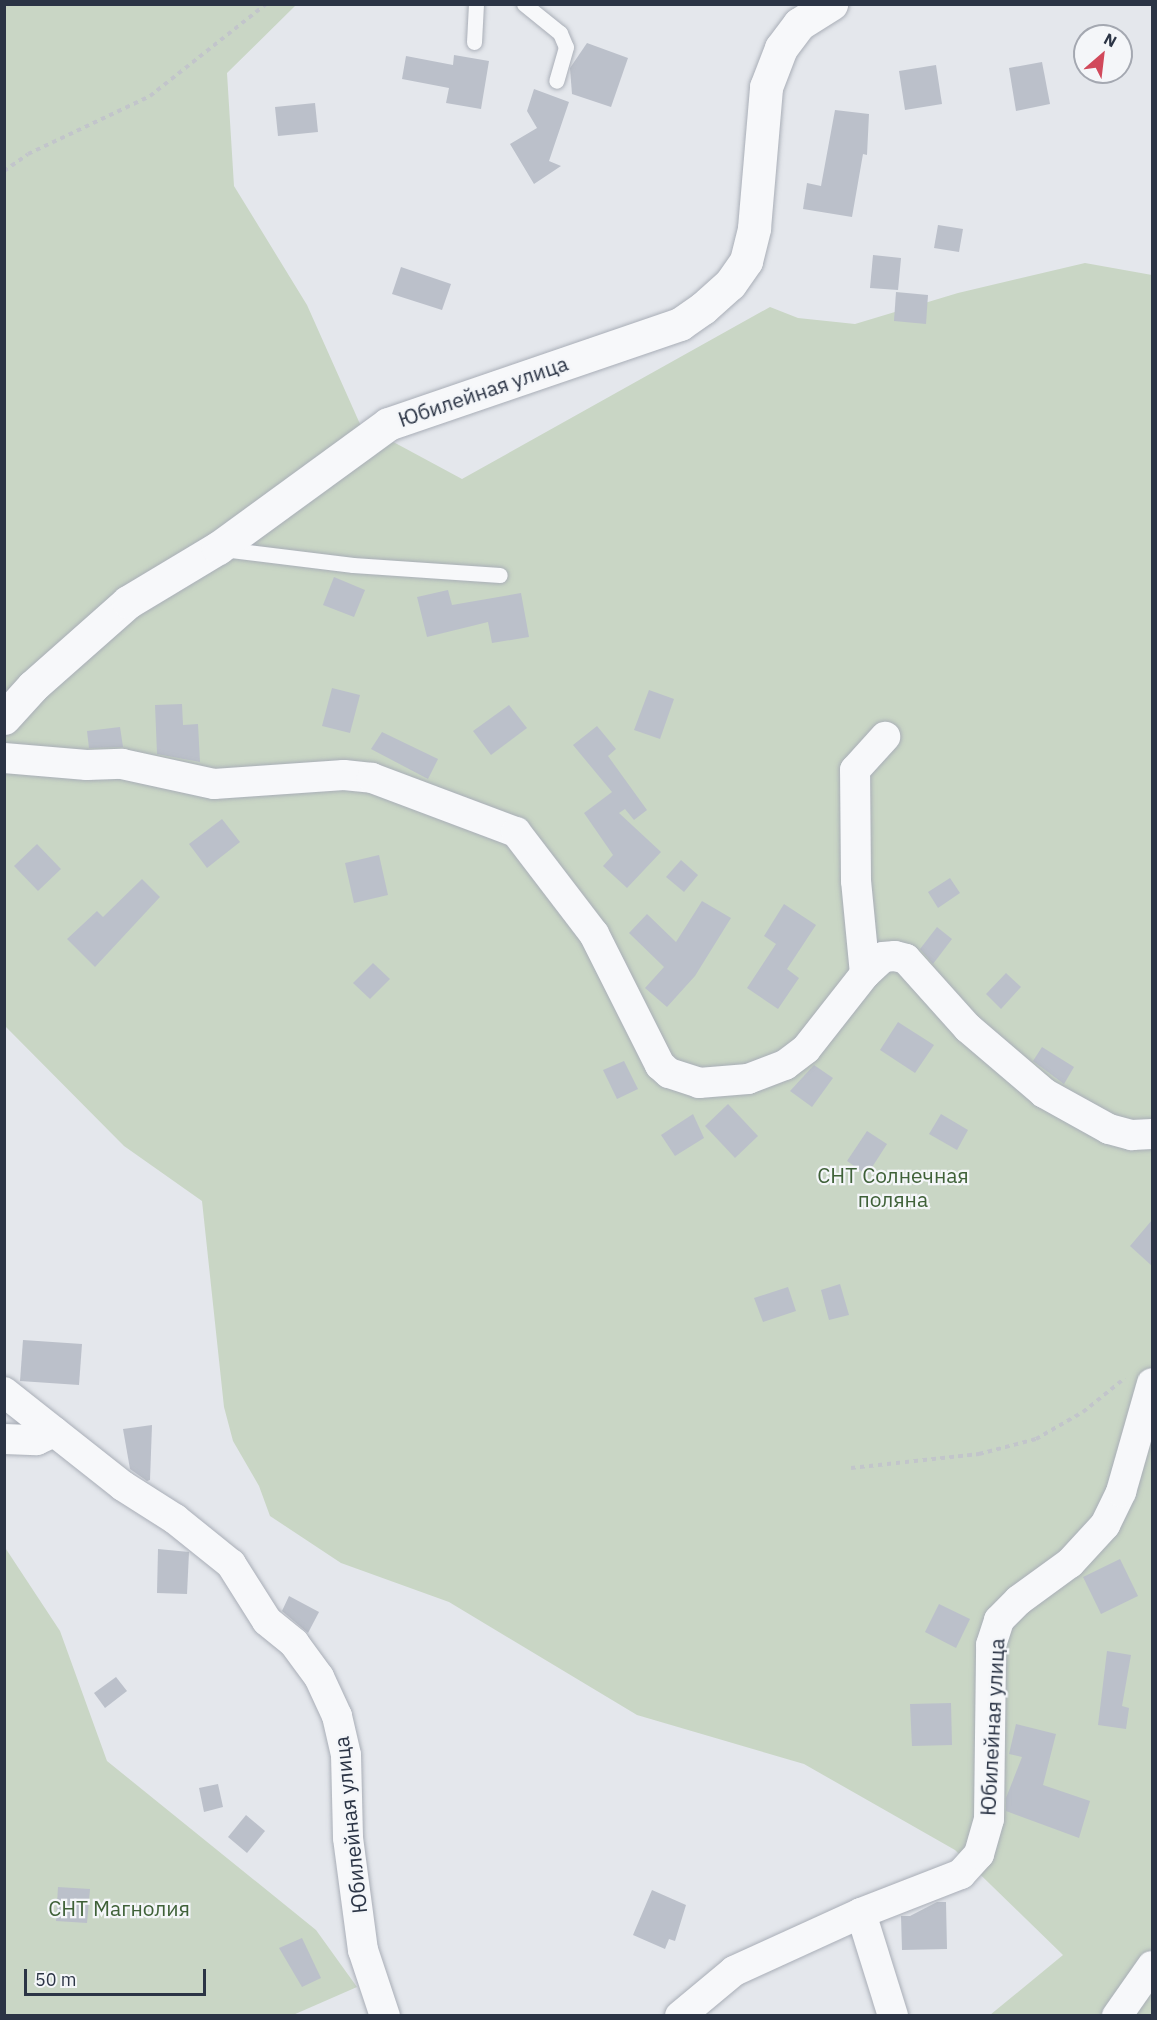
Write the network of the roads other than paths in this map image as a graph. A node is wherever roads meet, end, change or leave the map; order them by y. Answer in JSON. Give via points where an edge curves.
{"nodes":[{"id":1,"x":476,"y":4,"type":"edge"},
{"id":2,"x":524,"y":4,"type":"edge"},
{"id":3,"x":831,"y":4,"type":"edge"},
{"id":4,"x":474,"y":42,"type":"dead end"},
{"id":5,"x":556,"y":81,"type":"dead end"},
{"id":6,"x":218,"y":548,"type":"junction"},
{"id":7,"x":500,"y":575,"type":"dead end"},
{"id":8,"x":4,"y":718,"type":"edge"},
{"id":9,"x":885,"y":737,"type":"dead end"},
{"id":10,"x":4,"y":758,"type":"edge"},
{"id":11,"x":865,"y":974,"type":"junction"},
{"id":12,"x":1152,"y":1134,"type":"edge"},
{"id":13,"x":1142,"y":1378,"type":"edge"},
{"id":14,"x":4,"y":1392,"type":"edge"},
{"id":15,"x":54,"y":1431,"type":"junction"},
{"id":16,"x":4,"y":1439,"type":"edge"},
{"id":17,"x":861,"y":1913,"type":"junction"},
{"id":18,"x":1152,"y":1966,"type":"edge"},
{"id":19,"x":385,"y":2016,"type":"edge"},
{"id":20,"x":680,"y":2016,"type":"edge"},
{"id":21,"x":893,"y":2016,"type":"edge"},
{"id":22,"x":1117,"y":2016,"type":"edge"}],
"edges":[{"from":1,"to":4,"type":"lane"},
{"from":2,"to":5,"type":"lane","via":[[560,33],[566,47]]},
{"from":3,"to":6,"type":"street","name":"Юбилейная улица","via":[[799,24],[781,48],[766,87],[754,228],[746,261],[730,284],[680,324],[388,424]]},
{"from":6,"to":7,"type":"lane","via":[[353,565]]},
{"from":6,"to":8,"type":"street","name":"Юбилейная улица","via":[[128,602],[33,686]]},
{"from":9,"to":11,"type":"street","via":[[855,770],[856,881]]},
{"from":10,"to":11,"type":"street","via":[[122,764],[214,784],[344,775],[372,778],[516,832],[594,934],[660,1065],[683,1079],[699,1083],[748,1079],[785,1065],[806,1049]]},
{"from":11,"to":12,"type":"street","via":[[883,957],[906,959],[968,1028],[1044,1093],[1109,1129],[1132,1135]]},
{"from":13,"to":17,"type":"street","name":"Юбилейная улица","via":[[1121,1492],[1105,1525],[1070,1563],[1019,1600],[999,1620],[991,1645],[990,1800],[987,1835],[979,1854],[961,1874]]},
{"from":14,"to":15,"type":"street","name":"Юбилейная улица"},
{"from":15,"to":16,"type":"street","via":[[37,1440]]},
{"from":15,"to":19,"type":"street","name":"Юбилейная улица","via":[[231,1564],[267,1621],[294,1642],[319,1677],[337,1716],[346,1755],[348,1838],[363,1950]]},
{"from":17,"to":20,"type":"street","name":"Юбилейная улица","via":[[734,1971]]},
{"from":17,"to":21,"type":"street"},
{"from":18,"to":22,"type":"street"}]}
